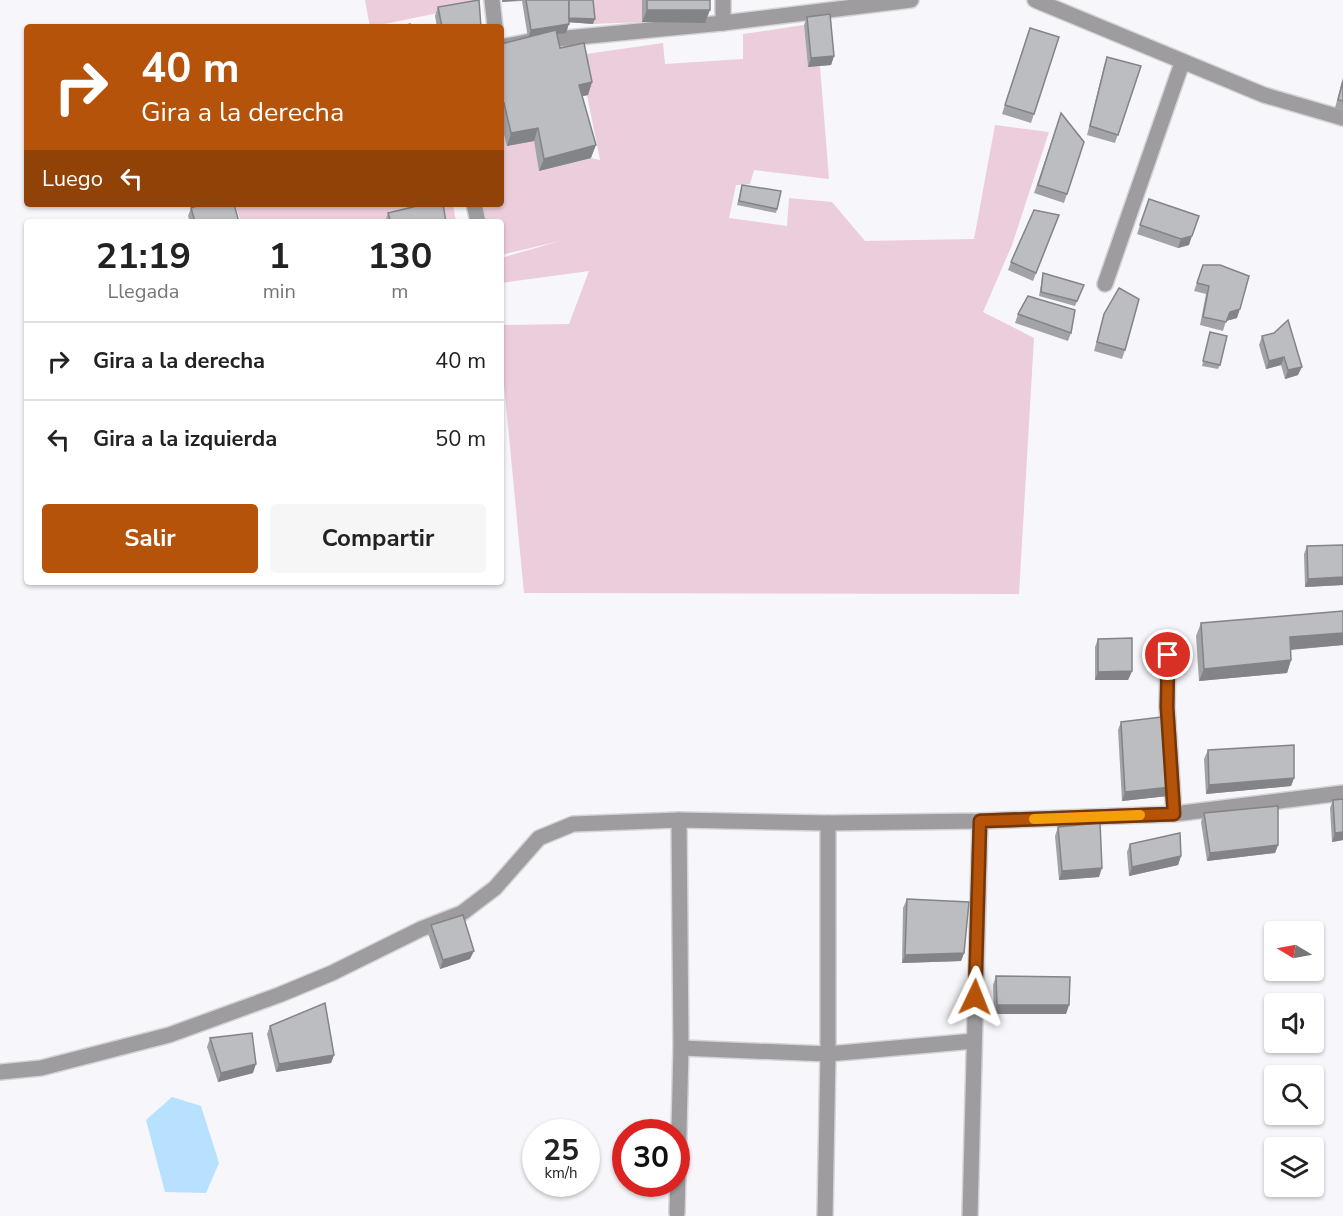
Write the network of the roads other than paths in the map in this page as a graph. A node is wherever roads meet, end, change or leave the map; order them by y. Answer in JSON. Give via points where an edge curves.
{"nodes":[{"id":1,"x":492,"y":0,"type":"edge"},
{"id":2,"x":723,"y":0,"type":"edge"},
{"id":3,"x":911,"y":0,"type":"edge"},
{"id":4,"x":1035,"y":0,"type":"edge"},
{"id":5,"x":876,"y":3,"type":"edge"},
{"id":6,"x":723,"y":23,"type":"junction"},
{"id":7,"x":495,"y":24,"type":"edge"},
{"id":8,"x":504,"y":46,"type":"edge"},
{"id":9,"x":1182,"y":63,"type":"junction"},
{"id":10,"x":1343,"y":118,"type":"edge"},
{"id":11,"x":1105,"y":284,"type":"dead end"},
{"id":12,"x":1168,"y":655,"type":"dead end"},
{"id":13,"x":1343,"y":793,"type":"edge"},
{"id":14,"x":1174,"y":814,"type":"junction"},
{"id":15,"x":678,"y":820,"type":"junction"},
{"id":16,"x":980,"y":821,"type":"junction"},
{"id":17,"x":828,"y":823,"type":"junction"},
{"id":18,"x":974,"y":1041,"type":"junction"},
{"id":19,"x":681,"y":1048,"type":"junction"},
{"id":20,"x":828,"y":1054,"type":"junction"},
{"id":21,"x":0,"y":1072,"type":"edge"},
{"id":22,"x":677,"y":1213,"type":"dead end"},
{"id":23,"x":825,"y":1216,"type":"edge"},
{"id":24,"x":970,"y":1216,"type":"edge"}],
"edges":[{"from":1,"to":7,"type":"street"},
{"from":2,"to":6,"type":"street"},
{"from":3,"to":5,"type":"street"},
{"from":4,"to":9,"type":"street"},
{"from":5,"to":6,"type":"street"},
{"from":6,"to":8,"type":"street"},
{"from":9,"to":10,"type":"street","via":[[1264,95]]},
{"from":9,"to":11,"type":"street"},
{"from":12,"to":14,"type":"street"},
{"from":13,"to":14,"type":"street"},
{"from":14,"to":16,"type":"street"},
{"from":15,"to":17,"type":"street"},
{"from":15,"to":19,"type":"street"},
{"from":15,"to":21,"type":"street","via":[[573,824],[538,838],[495,888],[462,913],[332,973],[169,1035],[41,1068]]},
{"from":16,"to":17,"type":"street"},
{"from":16,"to":18,"type":"street"},
{"from":17,"to":20,"type":"street"},
{"from":18,"to":20,"type":"street"},
{"from":18,"to":24,"type":"street"},
{"from":19,"to":20,"type":"street"},
{"from":19,"to":22,"type":"street"},
{"from":20,"to":23,"type":"street"}]}
